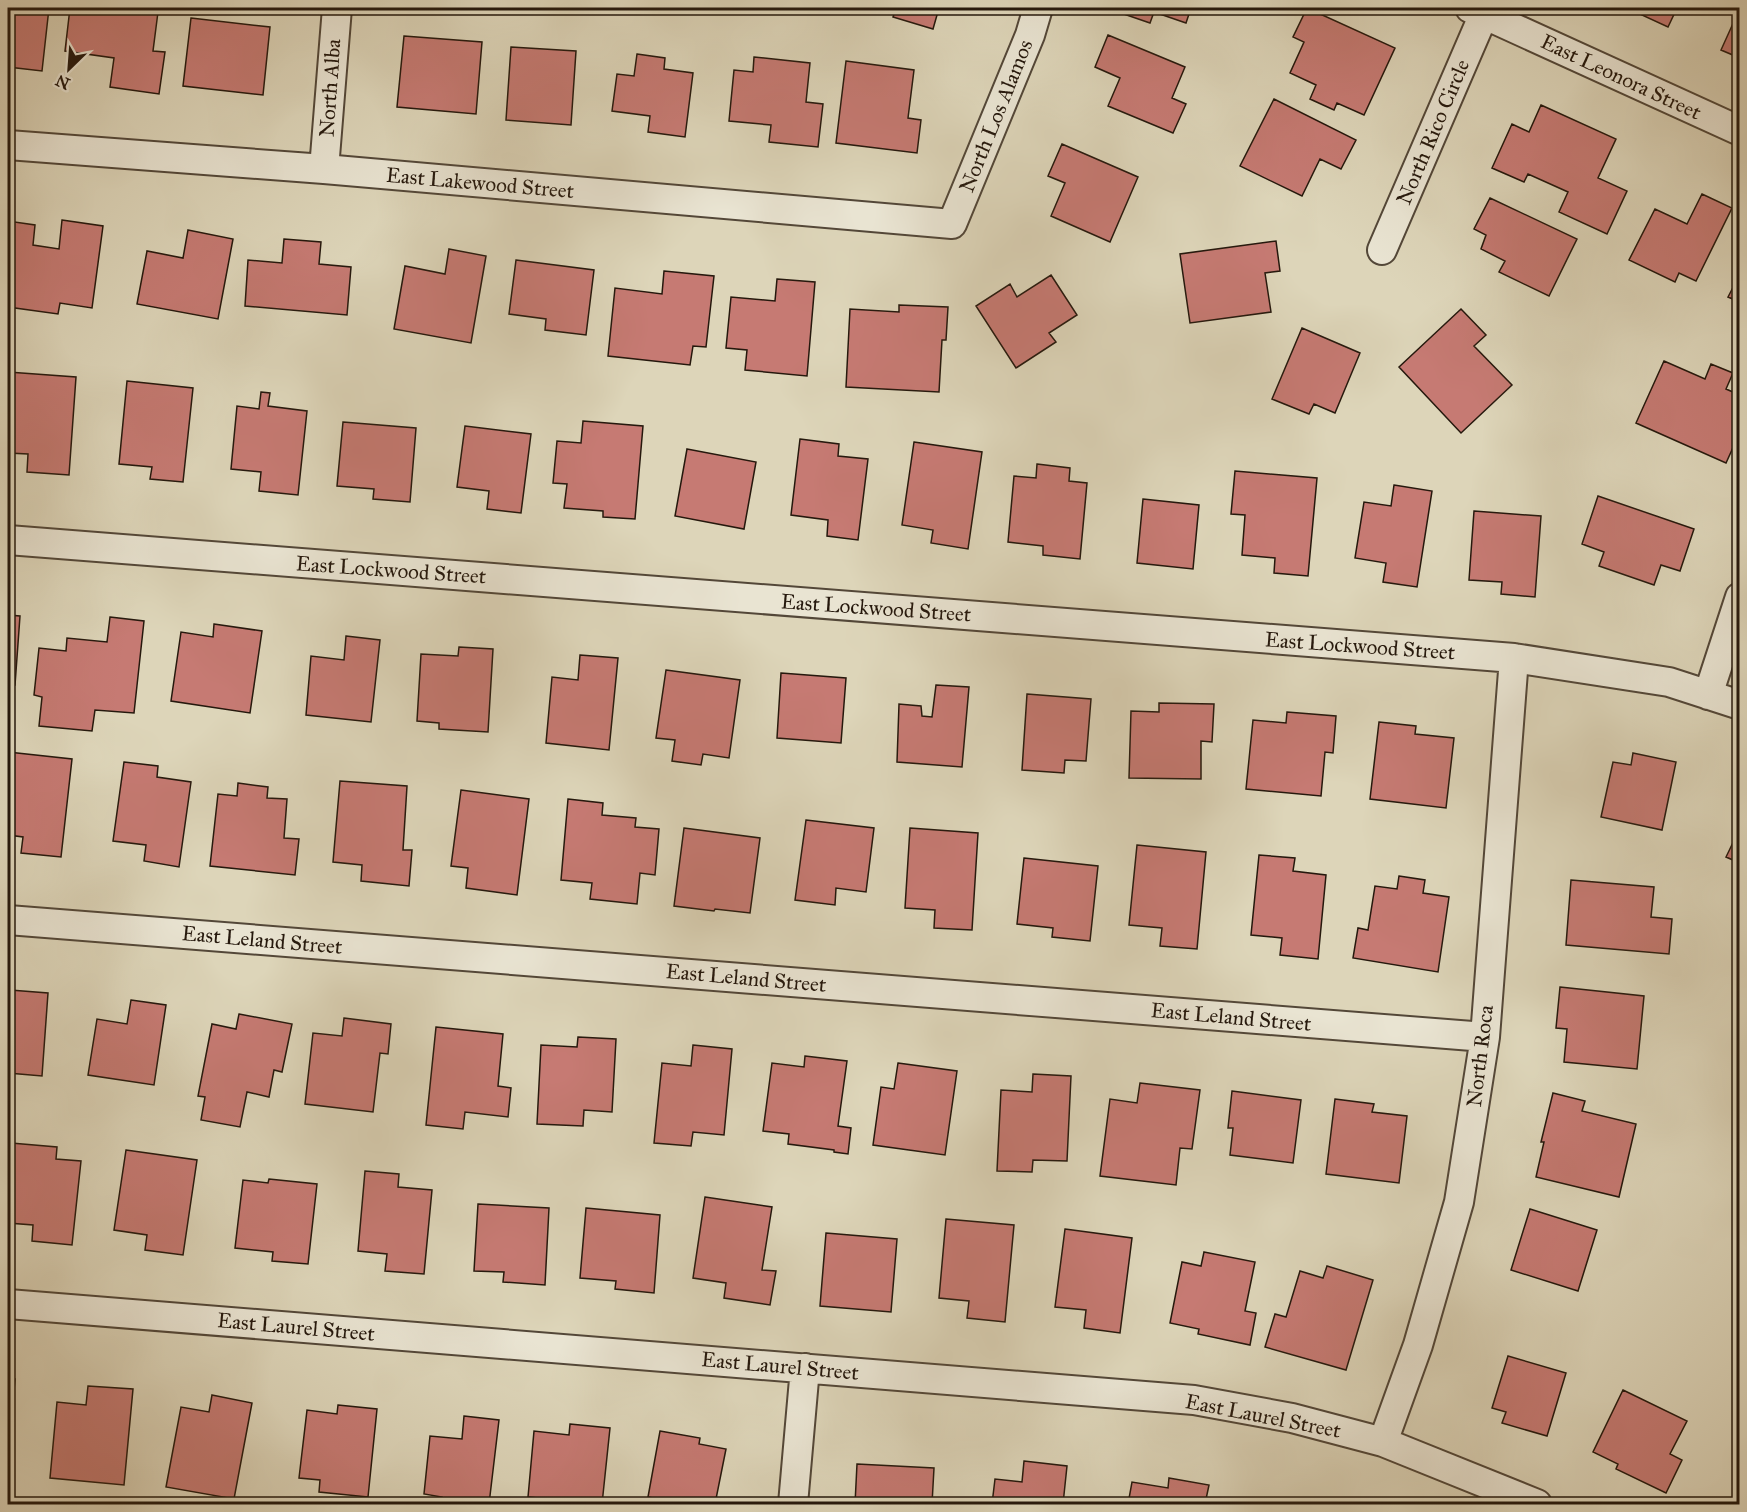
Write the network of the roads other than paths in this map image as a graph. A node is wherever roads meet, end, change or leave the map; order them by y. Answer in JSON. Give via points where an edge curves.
{"nodes":[{"id":1,"x":337,"y":8,"type":"edge"},
{"id":2,"x":1038,"y":8,"type":"edge"},
{"id":3,"x":1477,"y":11,"type":"edge"},
{"id":4,"x":1740,"y":132,"type":"edge"},
{"id":5,"x":8,"y":145,"type":"edge"},
{"id":6,"x":324,"y":169,"type":"junction"},
{"id":7,"x":951,"y":224,"type":"joint"},
{"id":8,"x":1382,"y":250,"type":"dead end"},
{"id":9,"x":8,"y":540,"type":"edge"},
{"id":10,"x":1740,"y":597,"type":"edge"},
{"id":11,"x":1514,"y":658,"type":"junction"},
{"id":12,"x":1708,"y":695,"type":"junction"},
{"id":13,"x":1740,"y":705,"type":"edge"},
{"id":14,"x":8,"y":920,"type":"edge"},
{"id":15,"x":1485,"y":1037,"type":"junction"},
{"id":16,"x":8,"y":1304,"type":"edge"},
{"id":17,"x":805,"y":1368,"type":"junction"},
{"id":18,"x":1383,"y":1442,"type":"junction"},
{"id":19,"x":793,"y":1504,"type":"edge"},
{"id":20,"x":1537,"y":1504,"type":"edge"}],
"edges":[{"from":1,"to":6,"type":"street","name":"North Alba"},
{"from":2,"to":7,"type":"street","name":"North Los Alamos"},
{"from":3,"to":4,"type":"street","name":"East Leonora Street"},
{"from":3,"to":8,"type":"street","name":"North Rico Circle"},
{"from":5,"to":6,"type":"street","name":"East Lakewood Street"},
{"from":6,"to":7,"type":"street","name":"East Lakewood Street"},
{"from":9,"to":11,"type":"street","name":"East Lockwood Street"},
{"from":10,"to":12,"type":"street"},
{"from":11,"to":12,"type":"street","name":"East Lockwood Street","via":[[1669,682]]},
{"from":11,"to":15,"type":"street","name":"North Roca"},
{"from":12,"to":13,"type":"street","name":"East Lockwood Street"},
{"from":14,"to":15,"type":"street","name":"East Leland Street"},
{"from":15,"to":18,"type":"street","name":"North Roca","via":[[1459,1202],[1418,1345]]},
{"from":16,"to":17,"type":"street","name":"East Laurel Street"},
{"from":17,"to":18,"type":"street","name":"East Laurel Street","via":[[1194,1400],[1292,1418]]},
{"from":17,"to":19,"type":"street"},
{"from":18,"to":20,"type":"street","name":"East Laurel Street"}]}
